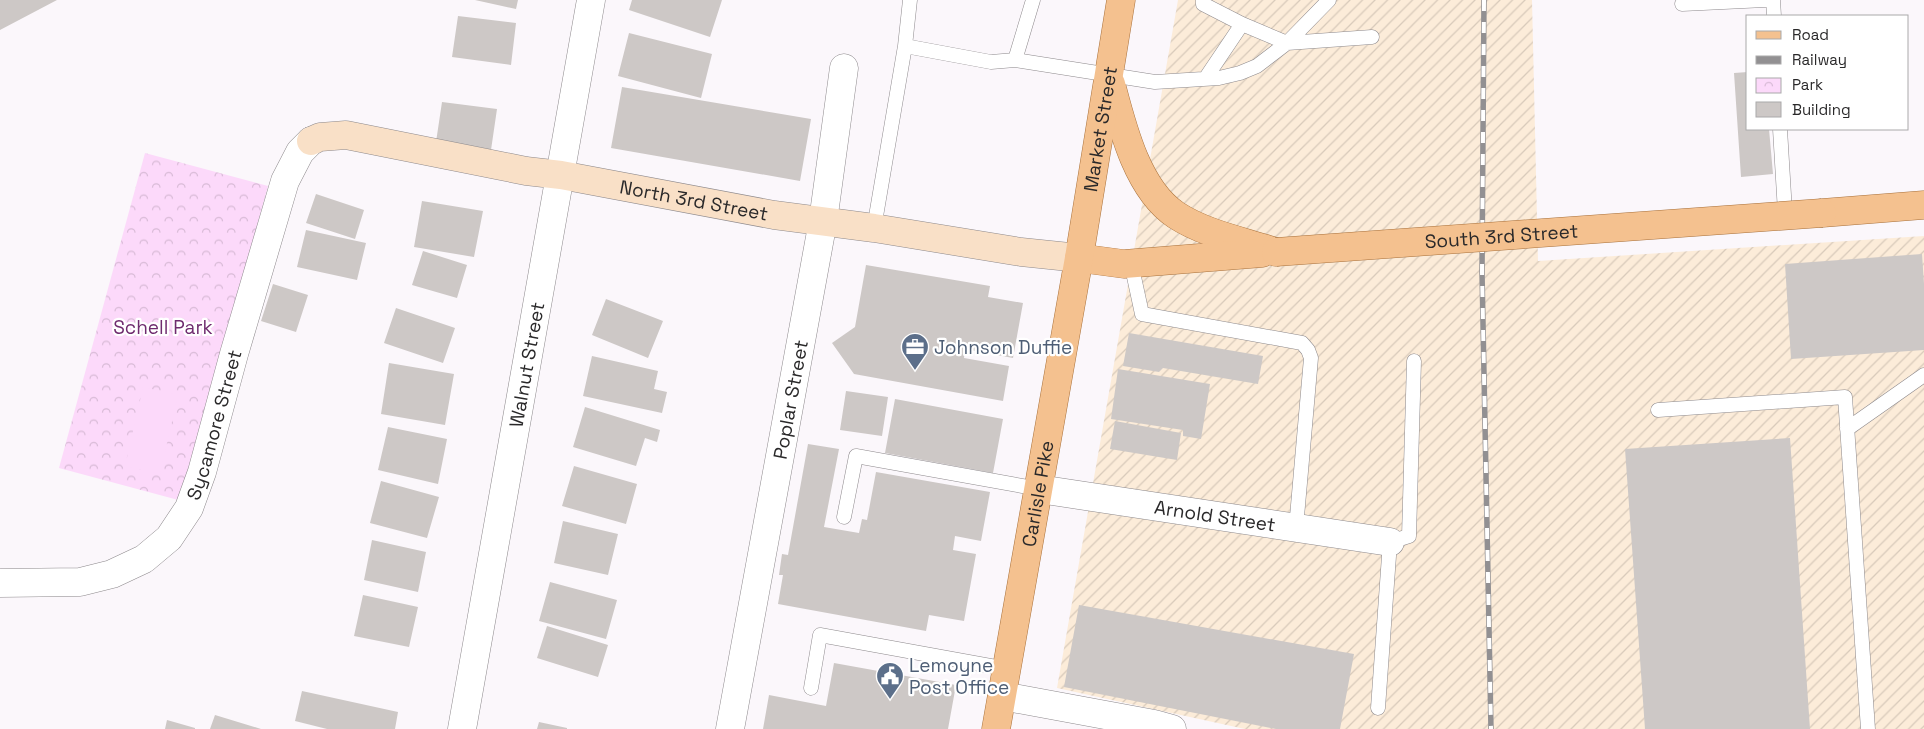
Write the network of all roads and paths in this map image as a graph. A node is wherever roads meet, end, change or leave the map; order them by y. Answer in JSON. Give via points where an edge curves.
{"nodes":[{"id":1,"x":591,"y":0,"type":"edge"},
{"id":2,"x":910,"y":0,"type":"edge"},
{"id":3,"x":1033,"y":0,"type":"edge"},
{"id":4,"x":1121,"y":0,"type":"edge"},
{"id":5,"x":1204,"y":0,"type":"edge"},
{"id":6,"x":1329,"y":0,"type":"edge"},
{"id":7,"x":1765,"y":0,"type":"edge"},
{"id":8,"x":1773,"y":0,"type":"edge"},
{"id":9,"x":1722,"y":1,"type":"edge"},
{"id":10,"x":1682,"y":4,"type":"dead end"},
{"id":11,"x":1774,"y":15,"type":"edge"},
{"id":12,"x":1242,"y":24,"type":"junction"},
{"id":13,"x":1372,"y":37,"type":"dead end"},
{"id":14,"x":1287,"y":43,"type":"junction"},
{"id":15,"x":905,"y":46,"type":"junction"},
{"id":16,"x":1015,"y":60,"type":"junction"},
{"id":17,"x":844,"y":68,"type":"dead end"},
{"id":18,"x":1109,"y":75,"type":"junction"},
{"id":19,"x":1205,"y":79,"type":"junction"},
{"id":20,"x":1780,"y":130,"type":"edge"},
{"id":21,"x":311,"y":141,"type":"joint"},
{"id":22,"x":561,"y":176,"type":"junction"},
{"id":23,"x":1924,"y":205,"type":"edge"},
{"id":24,"x":1785,"y":212,"type":"dead end"},
{"id":25,"x":823,"y":221,"type":"junction"},
{"id":26,"x":874,"y":228,"type":"junction"},
{"id":27,"x":1276,"y":252,"type":"junction"},
{"id":28,"x":1079,"y":258,"type":"junction"},
{"id":29,"x":1131,"y":263,"type":"junction"},
{"id":30,"x":1414,"y":361,"type":"dead end"},
{"id":31,"x":1924,"y":375,"type":"edge"},
{"id":32,"x":1658,"y":410,"type":"dead end"},
{"id":33,"x":1847,"y":429,"type":"junction"},
{"id":34,"x":1039,"y":489,"type":"junction"},
{"id":35,"x":844,"y":517,"type":"dead end"},
{"id":36,"x":1296,"y":528,"type":"junction"},
{"id":37,"x":1390,"y":542,"type":"junction"},
{"id":38,"x":0,"y":583,"type":"edge"},
{"id":39,"x":1007,"y":669,"type":"junction"},
{"id":40,"x":811,"y":688,"type":"dead end"},
{"id":41,"x":1002,"y":696,"type":"junction"},
{"id":42,"x":1378,"y":708,"type":"dead end"},
{"id":43,"x":462,"y":729,"type":"edge"},
{"id":44,"x":730,"y":729,"type":"edge"},
{"id":45,"x":996,"y":729,"type":"edge"},
{"id":46,"x":1172,"y":729,"type":"edge"},
{"id":47,"x":1868,"y":729,"type":"edge"}],
"edges":[{"from":1,"to":22,"type":"street","name":"Walnut Street"},
{"from":2,"to":15,"type":"lane"},
{"from":3,"to":16,"type":"lane"},
{"from":4,"to":18,"type":"main road","name":"Market Street"},
{"from":5,"to":12,"type":"lane","via":[[1203,4]]},
{"from":6,"to":14,"type":"lane"},
{"from":7,"to":9,"type":"lane"},
{"from":8,"to":11,"type":"lane"},
{"from":9,"to":10,"type":"lane"},
{"from":12,"to":14,"type":"lane"},
{"from":12,"to":19,"type":"lane"},
{"from":13,"to":14,"type":"lane"},
{"from":14,"to":19,"type":"lane","via":[[1257,66],[1240,73]]},
{"from":15,"to":16,"type":"lane","via":[[991,62]]},
{"from":15,"to":26,"type":"lane"},
{"from":16,"to":18,"type":"lane"},
{"from":17,"to":25,"type":"street","name":"Poplar Street"},
{"from":18,"to":19,"type":"lane","via":[[1155,82]]},
{"from":18,"to":27,"type":"main road","via":[[1136,163],[1157,198],[1175,214],[1203,229]]},
{"from":18,"to":28,"type":"main road","name":"Market Street"},
{"from":20,"to":24,"type":"lane"},
{"from":21,"to":22,"type":"street","name":"North 3rd Street","via":[[346,135]]},
{"from":21,"to":38,"type":"street","name":"Sycamore Street","via":[[300,152],[284,181],[202,472],[189,508],[169,538],[144,559],[112,574],[80,582]]},
{"from":22,"to":25,"type":"street","name":"North 3rd Street"},
{"from":22,"to":43,"type":"street","name":"Walnut Street"},
{"from":23,"to":27,"type":"main road","name":"South 3rd Street","bridge":true},
{"from":25,"to":26,"type":"street","name":"North 3rd Street"},
{"from":25,"to":44,"type":"street","name":"Poplar Street"},
{"from":26,"to":28,"type":"street","name":"North 3rd Street"},
{"from":27,"to":29,"type":"main road","name":"South 3rd Street"},
{"from":28,"to":29,"type":"main road","name":"South 3rd Street"},
{"from":28,"to":34,"type":"main road","name":"Carlisle Pike"},
{"from":29,"to":36,"type":"lane","via":[[1142,314],[1302,343],[1308,350],[1311,358]]},
{"from":30,"to":37,"type":"lane","via":[[1409,536]]},
{"from":31,"to":33,"type":"lane"},
{"from":32,"to":33,"type":"lane","via":[[1845,397]]},
{"from":33,"to":47,"type":"lane"},
{"from":34,"to":35,"type":"lane","via":[[856,456]]},
{"from":34,"to":36,"type":"street","name":"Arnold Street"},
{"from":34,"to":39,"type":"main road","name":"Carlisle Pike"},
{"from":36,"to":37,"type":"street","name":"Arnold Street"},
{"from":37,"to":42,"type":"lane"},
{"from":39,"to":40,"type":"lane","via":[[820,635]]},
{"from":39,"to":41,"type":"main road","name":"Carlisle Pike"},
{"from":41,"to":45,"type":"main road","name":"Carlisle Pike"},
{"from":41,"to":46,"type":"street"}]}
